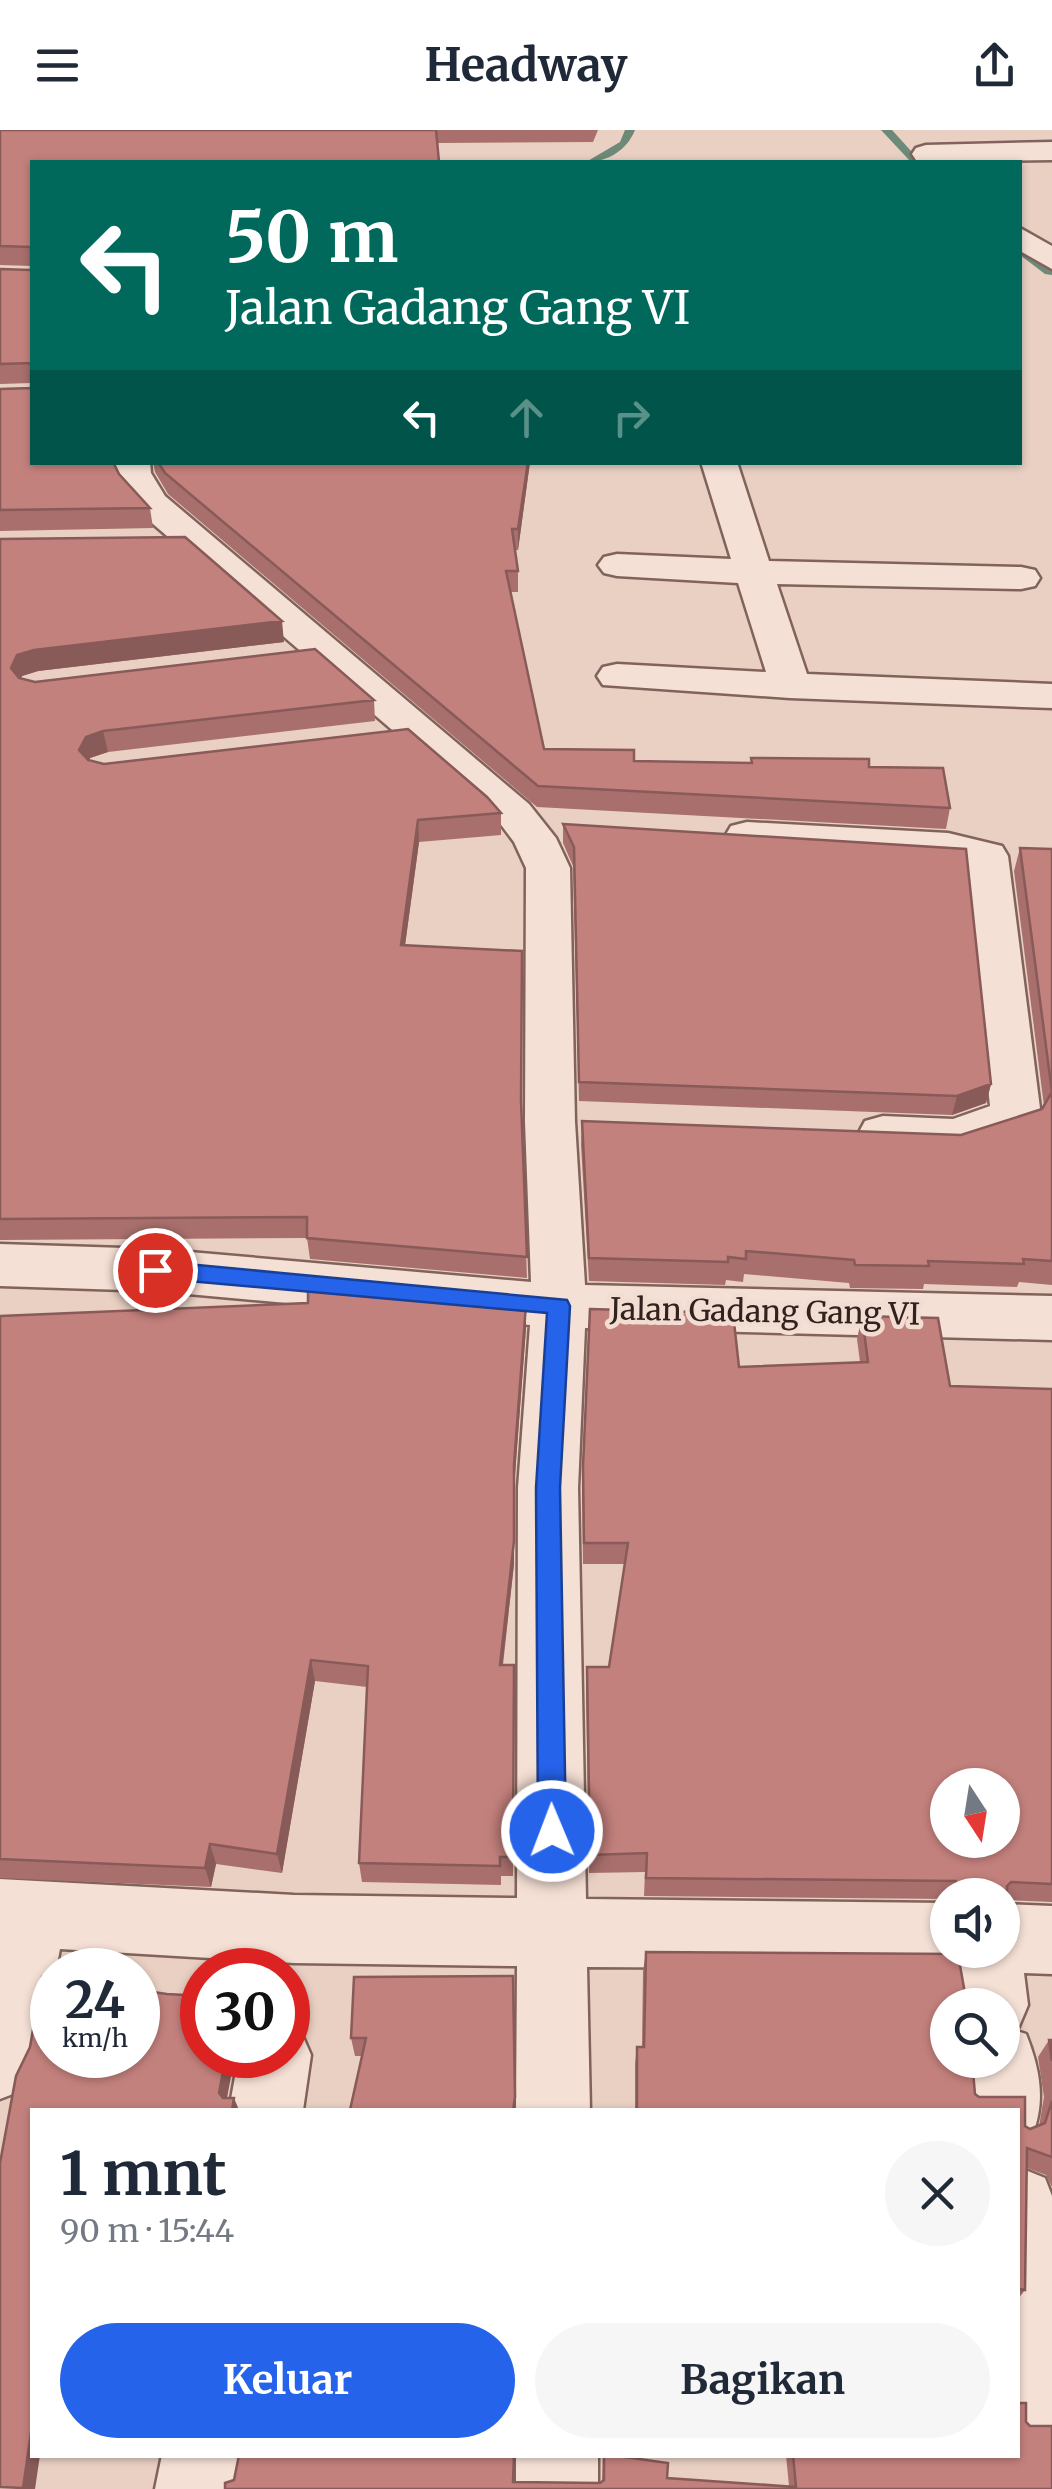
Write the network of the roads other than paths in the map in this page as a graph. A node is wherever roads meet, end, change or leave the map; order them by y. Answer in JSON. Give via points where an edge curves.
{"nodes":[{"id":1,"x":905,"y":132,"type":"edge"},
{"id":2,"x":1052,"y":150,"type":"edge"},
{"id":3,"x":931,"y":158,"type":"edge"},
{"id":4,"x":1025,"y":223,"type":"edge"},
{"id":5,"x":1047,"y":275,"type":"edge"},
{"id":6,"x":133,"y":465,"type":"edge"},
{"id":7,"x":720,"y":465,"type":"edge"},
{"id":8,"x":198,"y":543,"type":"junction"},
{"id":9,"x":138,"y":544,"type":"edge"},
{"id":10,"x":617,"y":565,"type":"dead end"},
{"id":11,"x":754,"y":572,"type":"junction"},
{"id":12,"x":1021,"y":578,"type":"dead end"},
{"id":13,"x":327,"y":653,"type":"junction"},
{"id":14,"x":269,"y":660,"type":"edge"},
{"id":15,"x":616,"y":676,"type":"dead end"},
{"id":16,"x":790,"y":686,"type":"junction"},
{"id":17,"x":1052,"y":696,"type":"edge"},
{"id":18,"x":420,"y":732,"type":"junction"},
{"id":19,"x":361,"y":739,"type":"edge"},
{"id":20,"x":522,"y":824,"type":"junction"},
{"id":21,"x":580,"y":827,"type":"edge"},
{"id":22,"x":696,"y":833,"type":"edge"},
{"id":23,"x":840,"y":1132,"type":"edge"},
{"id":24,"x":0,"y":1265,"type":"edge"},
{"id":25,"x":558,"y":1306,"type":"junction"},
{"id":26,"x":1052,"y":1318,"type":"edge"},
{"id":27,"x":17,"y":1914,"type":"edge"},
{"id":28,"x":554,"y":1932,"type":"junction"},
{"id":29,"x":930,"y":1936,"type":"edge"},
{"id":30,"x":1020,"y":1939,"type":"edge"},
{"id":31,"x":1052,"y":1940,"type":"edge"},
{"id":32,"x":276,"y":1948,"type":"edge"},
{"id":33,"x":310,"y":1949,"type":"edge"},
{"id":34,"x":0,"y":2063,"type":"edge"},
{"id":35,"x":271,"y":2078,"type":"edge"},
{"id":36,"x":1002,"y":2078,"type":"edge"},
{"id":37,"x":266,"y":2108,"type":"edge"},
{"id":38,"x":553,"y":2108,"type":"edge"},
{"id":39,"x":1006,"y":2108,"type":"edge"},
{"id":40,"x":1020,"y":2225,"type":"edge"},
{"id":41,"x":1037,"y":2393,"type":"edge"},
{"id":42,"x":201,"y":2458,"type":"edge"},
{"id":43,"x":557,"y":2458,"type":"edge"},
{"id":44,"x":196,"y":2489,"type":"edge"},
{"id":45,"x":557,"y":2489,"type":"edge"}],
"edges":[{"from":1,"to":3,"type":"street"},
{"from":2,"to":3,"type":"street"},
{"from":4,"to":5,"type":"street"},
{"from":6,"to":8,"type":"street","via":[[141,490]]},
{"from":7,"to":11,"type":"street"},
{"from":8,"to":9,"type":"street"},
{"from":8,"to":13,"type":"street"},
{"from":10,"to":11,"type":"street"},
{"from":11,"to":12,"type":"street"},
{"from":11,"to":16,"type":"street"},
{"from":13,"to":14,"type":"street"},
{"from":13,"to":18,"type":"street"},
{"from":15,"to":16,"type":"street"},
{"from":16,"to":17,"type":"street"},
{"from":18,"to":19,"type":"street"},
{"from":18,"to":20,"type":"street"},
{"from":20,"to":21,"type":"street"},
{"from":20,"to":25,"type":"street","via":[[548,868],[569,1123]]},
{"from":22,"to":23,"type":"street","via":[[948,847],[986,856],[1016,1116],[955,1137]]},
{"from":24,"to":25,"type":"street","name":"Jalan Gadang Gang VI","via":[[155,1270]]},
{"from":25,"to":26,"type":"street","name":"Jalan Gadang Gang VI"},
{"from":25,"to":28,"type":"street","via":[[548,1488]]},
{"from":27,"to":32,"type":"street"},
{"from":27,"to":34,"type":"street"},
{"from":28,"to":29,"type":"street"},
{"from":28,"to":33,"type":"street"},
{"from":28,"to":38,"type":"street"},
{"from":30,"to":31,"type":"street"},
{"from":35,"to":37,"type":"street"},
{"from":36,"to":39,"type":"street"},
{"from":40,"to":41,"type":"street"},
{"from":42,"to":44,"type":"street"},
{"from":43,"to":45,"type":"street"}]}
